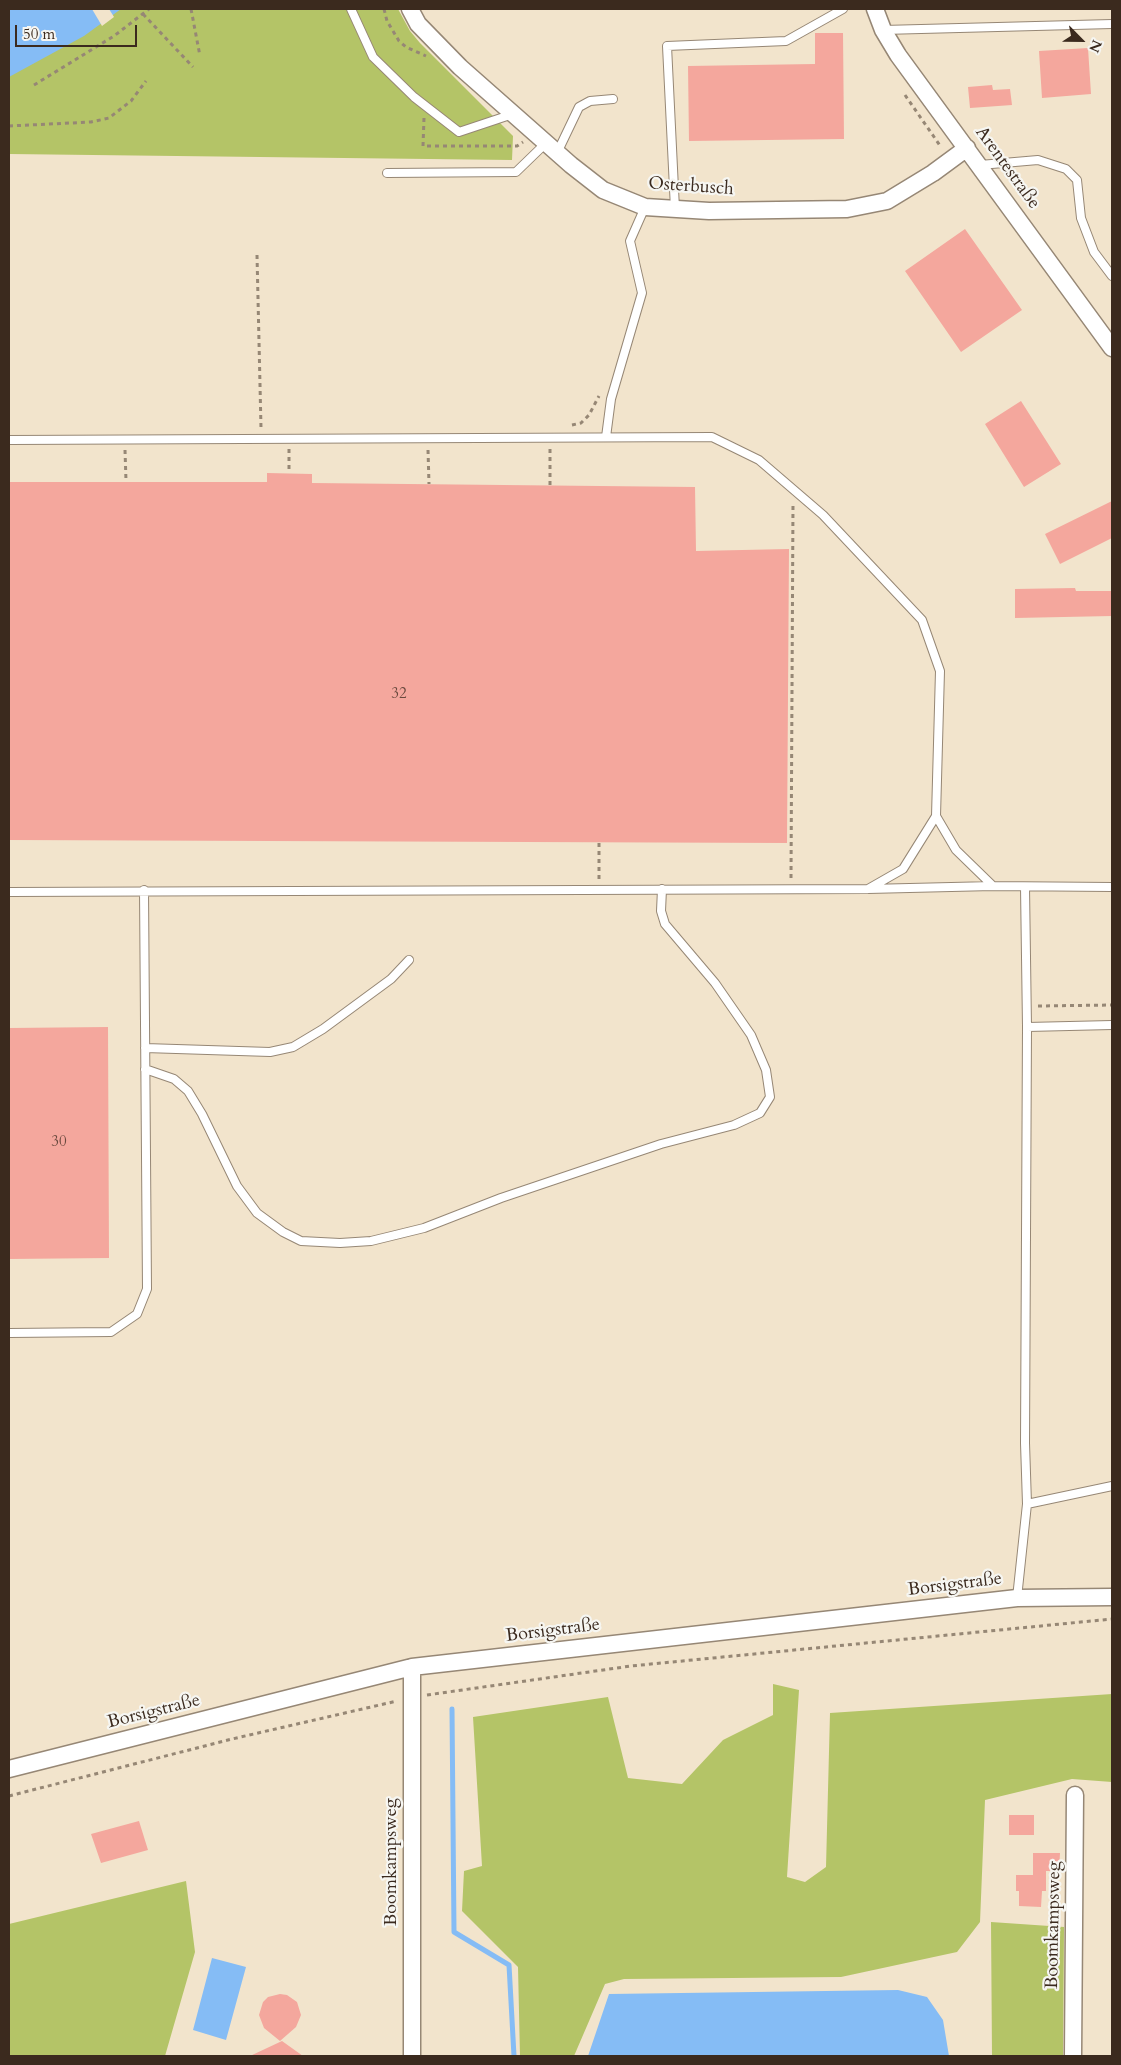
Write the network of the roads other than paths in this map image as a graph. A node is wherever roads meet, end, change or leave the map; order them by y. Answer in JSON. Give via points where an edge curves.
{"nodes":[{"id":1,"x":351,"y":9,"type":"edge"},
{"id":2,"x":410,"y":9,"type":"edge"},
{"id":3,"x":843,"y":9,"type":"edge"},
{"id":4,"x":875,"y":9,"type":"edge"},
{"id":5,"x":1112,"y":24,"type":"edge"},
{"id":6,"x":883,"y":30,"type":"junction"},
{"id":7,"x":613,"y":99,"type":"dead end"},
{"id":8,"x":513,"y":114,"type":"junction"},
{"id":9,"x":551,"y":148,"type":"junction"},
{"id":10,"x":967,"y":148,"type":"junction"},
{"id":11,"x":980,"y":165,"type":"junction"},
{"id":12,"x":387,"y":173,"type":"dead end"},
{"id":13,"x":645,"y":207,"type":"junction"},
{"id":14,"x":675,"y":209,"type":"junction"},
{"id":15,"x":1112,"y":276,"type":"edge"},
{"id":16,"x":1112,"y":348,"type":"edge"},
{"id":17,"x":606,"y":437,"type":"junction"},
{"id":18,"x":9,"y":440,"type":"edge"},
{"id":19,"x":936,"y":816,"type":"junction"},
{"id":20,"x":993,"y":886,"type":"junction"},
{"id":21,"x":1025,"y":887,"type":"junction"},
{"id":22,"x":1112,"y":888,"type":"edge"},
{"id":23,"x":662,"y":889,"type":"junction"},
{"id":24,"x":868,"y":889,"type":"junction"},
{"id":25,"x":144,"y":890,"type":"junction"},
{"id":26,"x":9,"y":892,"type":"edge"},
{"id":27,"x":409,"y":960,"type":"dead end"},
{"id":28,"x":1112,"y":1025,"type":"edge"},
{"id":29,"x":1027,"y":1027,"type":"junction"},
{"id":30,"x":145,"y":1048,"type":"junction"},
{"id":31,"x":145,"y":1069,"type":"junction"},
{"id":32,"x":9,"y":1332,"type":"edge"},
{"id":33,"x":1112,"y":1486,"type":"edge"},
{"id":34,"x":1027,"y":1504,"type":"junction"},
{"id":35,"x":1112,"y":1597,"type":"edge"},
{"id":36,"x":1017,"y":1598,"type":"junction"},
{"id":37,"x":412,"y":1667,"type":"junction"},
{"id":38,"x":9,"y":1770,"type":"edge"},
{"id":39,"x":1075,"y":1794,"type":"dead end"},
{"id":40,"x":412,"y":2056,"type":"edge"},
{"id":41,"x":1073,"y":2056,"type":"edge"}],
"edges":[{"from":1,"to":8,"type":"lane","via":[[373,57],[459,132]]},
{"from":2,"to":8,"type":"street","name":"Osterbusch","via":[[418,24],[460,67]]},
{"from":3,"to":14,"type":"lane","via":[[786,41],[667,46]]},
{"from":4,"to":6,"type":"street","name":"Arentestraße"},
{"from":5,"to":6,"type":"lane"},
{"from":6,"to":10,"type":"street","name":"Arentestraße"},
{"from":7,"to":9,"type":"lane","via":[[590,101],[579,107]]},
{"from":8,"to":9,"type":"street","name":"Osterbusch"},
{"from":9,"to":12,"type":"lane","via":[[516,172]]},
{"from":9,"to":13,"type":"street","name":"Osterbusch","via":[[603,190]]},
{"from":10,"to":11,"type":"street","name":"Arentestraße"},
{"from":10,"to":14,"type":"street","name":"Osterbusch","via":[[887,201],[847,209]]},
{"from":11,"to":15,"type":"lane","via":[[1038,160],[1066,169],[1077,180],[1081,218],[1094,252]]},
{"from":11,"to":16,"type":"street","name":"Arentestraße"},
{"from":13,"to":14,"type":"street","name":"Osterbusch"},
{"from":13,"to":17,"type":"lane","via":[[630,241],[642,293],[611,399]]},
{"from":17,"to":18,"type":"lane"},
{"from":17,"to":19,"type":"lane","via":[[712,437],[759,460],[823,515],[922,620],[940,671]]},
{"from":19,"to":20,"type":"lane","via":[[956,850]]},
{"from":19,"to":24,"type":"lane","via":[[902,869]]},
{"from":20,"to":21,"type":"lane"},
{"from":20,"to":24,"type":"lane"},
{"from":21,"to":22,"type":"lane"},
{"from":21,"to":29,"type":"lane"},
{"from":23,"to":24,"type":"lane"},
{"from":23,"to":25,"type":"lane"},
{"from":23,"to":31,"type":"lane","via":[[661,911],[665,924],[715,983],[750,1036],[766,1070],[770,1097],[760,1113],[734,1125],[661,1144],[501,1198],[424,1228],[371,1241],[301,1241],[258,1213],[242,1192],[188,1092],[174,1079]]},
{"from":25,"to":26,"type":"lane"},
{"from":25,"to":30,"type":"lane"},
{"from":27,"to":30,"type":"lane","via":[[391,979],[293,1047],[270,1052]]},
{"from":28,"to":29,"type":"lane"},
{"from":29,"to":34,"type":"lane"},
{"from":30,"to":31,"type":"lane"},
{"from":31,"to":32,"type":"lane","via":[[147,1289],[137,1314],[111,1332]]},
{"from":33,"to":34,"type":"lane"},
{"from":34,"to":36,"type":"lane"},
{"from":35,"to":36,"type":"street","name":"Borsigstraße"},
{"from":36,"to":37,"type":"street","name":"Borsigstraße"},
{"from":37,"to":38,"type":"street","name":"Borsigstraße"},
{"from":37,"to":40,"type":"street","name":"Boomkampsweg"},
{"from":39,"to":41,"type":"street","name":"Boomkampsweg"}]}
